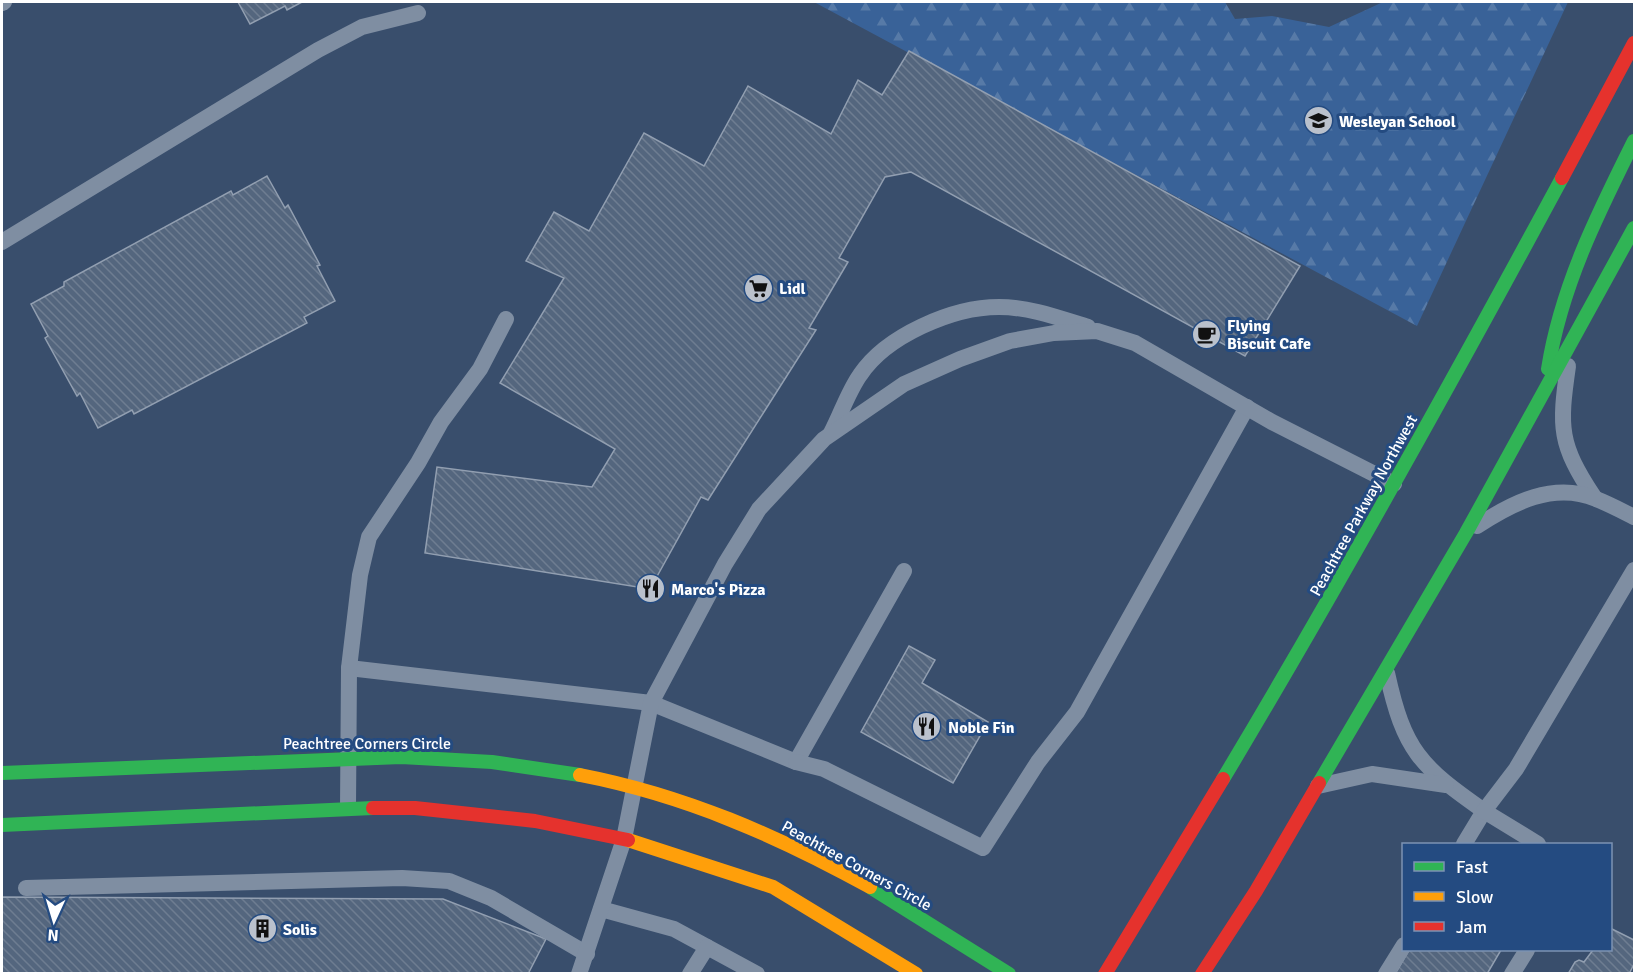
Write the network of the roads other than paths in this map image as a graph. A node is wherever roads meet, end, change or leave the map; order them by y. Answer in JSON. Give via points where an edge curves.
{"nodes":[{"id":1,"x":418,"y":13,"type":"dead end"},
{"id":2,"x":1635,"y":43,"type":"edge"},
{"id":3,"x":1635,"y":141,"type":"edge"},
{"id":4,"x":1635,"y":228,"type":"edge"},
{"id":5,"x":2,"y":242,"type":"edge"},
{"id":6,"x":506,"y":319,"type":"dead end"},
{"id":7,"x":1097,"y":330,"type":"junction"},
{"id":8,"x":1571,"y":346,"type":"junction"},
{"id":9,"x":1545,"y":392,"type":"junction"},
{"id":10,"x":1247,"y":407,"type":"junction"},
{"id":11,"x":829,"y":437,"type":"junction"},
{"id":12,"x":1394,"y":484,"type":"junction"},
{"id":13,"x":1594,"y":497,"type":"junction"},
{"id":14,"x":1635,"y":517,"type":"edge"},
{"id":15,"x":1466,"y":532,"type":"junction"},
{"id":16,"x":1635,"y":570,"type":"edge"},
{"id":17,"x":904,"y":571,"type":"dead end"},
{"id":18,"x":349,"y":668,"type":"junction"},
{"id":19,"x":1386,"y":669,"type":"junction"},
{"id":20,"x":651,"y":703,"type":"junction"},
{"id":21,"x":347,"y":758,"type":"junction"},
{"id":22,"x":796,"y":762,"type":"junction"},
{"id":23,"x":2,"y":772,"type":"edge"},
{"id":24,"x":1446,"y":785,"type":"junction"},
{"id":25,"x":1315,"y":787,"type":"junction"},
{"id":26,"x":632,"y":789,"type":"junction"},
{"id":27,"x":348,"y":808,"type":"junction"},
{"id":28,"x":1484,"y":812,"type":"junction"},
{"id":29,"x":2,"y":825,"type":"edge"},
{"id":30,"x":624,"y":838,"type":"junction"},
{"id":31,"x":1465,"y":843,"type":"edge"},
{"id":32,"x":1537,"y":843,"type":"edge"},
{"id":33,"x":26,"y":888,"type":"dead end"},
{"id":34,"x":601,"y":909,"type":"junction"},
{"id":35,"x":707,"y":947,"type":"junction"},
{"id":36,"x":1218,"y":948,"type":"junction"},
{"id":37,"x":1402,"y":948,"type":"edge"},
{"id":38,"x":1526,"y":951,"type":"edge"},
{"id":39,"x":587,"y":954,"type":"junction"},
{"id":40,"x":579,"y":974,"type":"edge"},
{"id":41,"x":690,"y":974,"type":"edge"},
{"id":42,"x":757,"y":974,"type":"edge"},
{"id":43,"x":916,"y":974,"type":"edge"},
{"id":44,"x":1009,"y":974,"type":"edge"},
{"id":45,"x":1105,"y":974,"type":"edge"},
{"id":46,"x":1202,"y":974,"type":"edge"},
{"id":47,"x":1218,"y":974,"type":"edge"},
{"id":48,"x":1386,"y":974,"type":"edge"},
{"id":49,"x":1512,"y":974,"type":"edge"}],
"edges":[{"from":1,"to":5,"type":"lane","via":[[362,27],[318,50]]},
{"from":2,"to":12,"type":"main road","name":"Peachtree Parkway Northwest"},
{"from":3,"to":9,"type":"main road","via":[[1589,231],[1571,278],[1556,327]]},
{"from":4,"to":8,"type":"main road"},
{"from":6,"to":18,"type":"lane","via":[[480,369],[441,422],[369,537],[360,575]]},
{"from":7,"to":10,"type":"lane","via":[[1135,343]]},
{"from":7,"to":11,"type":"lane","via":[[1010,341],[960,359],[904,384]]},
{"from":7,"to":11,"type":"lane","via":[[1039,312],[999,307],[951,313],[899,337],[860,374]]},
{"from":8,"to":9,"type":"main road"},
{"from":8,"to":13,"type":"lane","via":[[1561,414],[1572,464]]},
{"from":9,"to":15,"type":"main road"},
{"from":10,"to":12,"type":"lane"},
{"from":10,"to":22,"type":"lane","via":[[1077,712],[1038,762],[983,848],[824,769]]},
{"from":11,"to":20,"type":"lane","via":[[759,509]]},
{"from":12,"to":45,"type":"main road","name":"Peachtree Parkway Northwest","via":[[1287,672]]},
{"from":13,"to":14,"type":"lane"},
{"from":13,"to":15,"type":"lane","via":[[1550,493],[1523,499]]},
{"from":15,"to":19,"type":"main road"},
{"from":16,"to":28,"type":"lane","via":[[1515,769]]},
{"from":17,"to":22,"type":"lane"},
{"from":18,"to":20,"type":"lane"},
{"from":18,"to":21,"type":"lane"},
{"from":19,"to":24,"type":"lane","via":[[1395,711],[1409,745]]},
{"from":19,"to":25,"type":"main road"},
{"from":20,"to":22,"type":"lane"},
{"from":20,"to":26,"type":"lane"},
{"from":21,"to":23,"type":"main road","name":"Peachtree Corners Circle"},
{"from":21,"to":26,"type":"main road","name":"Peachtree Corners Circle","via":[[400,756],[507,764]]},
{"from":21,"to":27,"type":"lane"},
{"from":24,"to":25,"type":"lane","via":[[1372,774]]},
{"from":24,"to":28,"type":"lane"},
{"from":25,"to":36,"type":"main road","via":[[1256,891]]},
{"from":26,"to":30,"type":"lane"},
{"from":26,"to":44,"type":"main road","name":"Peachtree Corners Circle","via":[[725,816],[811,856],[901,905]]},
{"from":27,"to":29,"type":"main road"},
{"from":27,"to":30,"type":"main road","via":[[471,813]]},
{"from":28,"to":31,"type":"lane"},
{"from":28,"to":32,"type":"lane"},
{"from":30,"to":34,"type":"lane"},
{"from":30,"to":43,"type":"main road","via":[[773,887]]},
{"from":33,"to":39,"type":"lane","via":[[402,878],[449,881],[491,898]]},
{"from":34,"to":35,"type":"lane","via":[[674,929]]},
{"from":34,"to":39,"type":"lane"},
{"from":35,"to":41,"type":"lane"},
{"from":35,"to":42,"type":"lane"},
{"from":36,"to":46,"type":"main road"},
{"from":36,"to":47,"type":"main road"},
{"from":37,"to":48,"type":"lane"},
{"from":38,"to":49,"type":"lane"},
{"from":39,"to":40,"type":"lane"}]}
